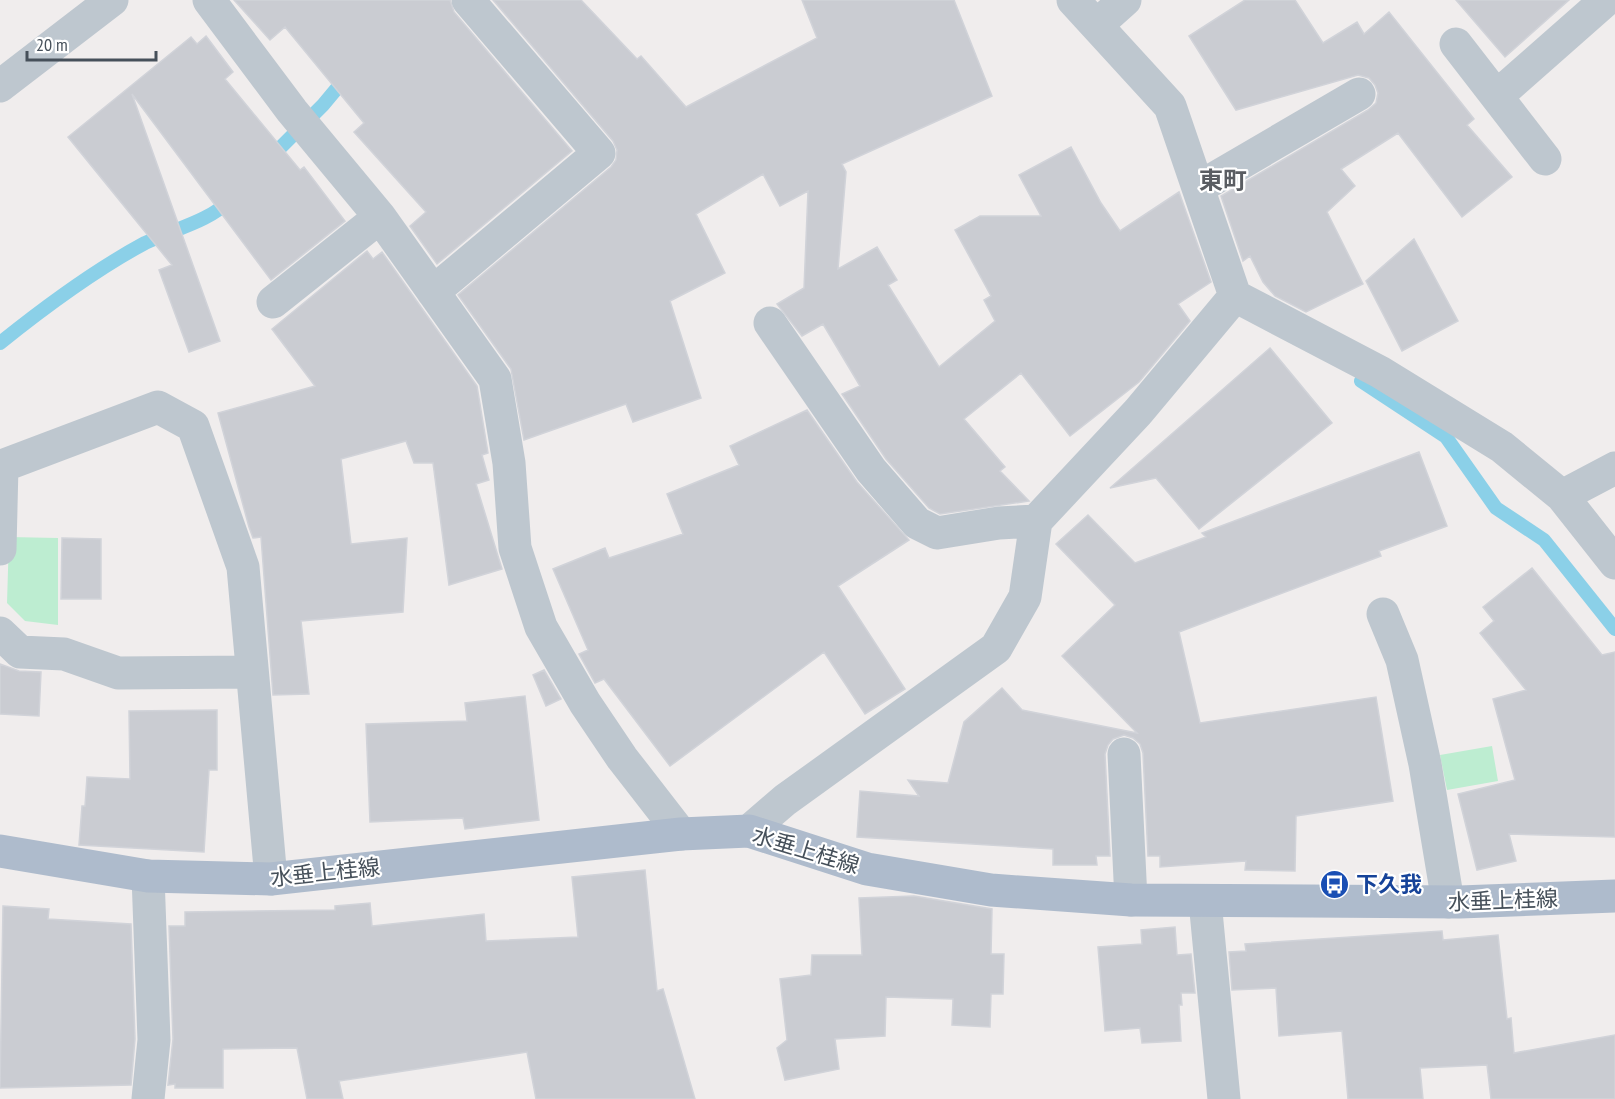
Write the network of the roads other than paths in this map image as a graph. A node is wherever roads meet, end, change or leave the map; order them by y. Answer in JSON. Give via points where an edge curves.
{"nodes":[{"id":1,"x":112,"y":0,"type":"edge"},
{"id":2,"x":209,"y":0,"type":"edge"},
{"id":3,"x":468,"y":0,"type":"edge"},
{"id":4,"x":1073,"y":0,"type":"edge"},
{"id":5,"x":1125,"y":0,"type":"edge"},
{"id":6,"x":1607,"y":0,"type":"edge"},
{"id":7,"x":1615,"y":7,"type":"edge"},
{"id":8,"x":1097,"y":25,"type":"junction"},
{"id":9,"x":1456,"y":45,"type":"dead end"},
{"id":10,"x":0,"y":86,"type":"edge"},
{"id":11,"x":1359,"y":94,"type":"dead end"},
{"id":12,"x":1497,"y":96,"type":"junction"},
{"id":13,"x":1545,"y":159,"type":"dead end"},
{"id":14,"x":1198,"y":188,"type":"junction"},
{"id":15,"x":380,"y":217,"type":"junction"},
{"id":16,"x":433,"y":292,"type":"junction"},
{"id":17,"x":1235,"y":296,"type":"junction"},
{"id":18,"x":273,"y":302,"type":"dead end"},
{"id":19,"x":770,"y":323,"type":"dead end"},
{"id":20,"x":1615,"y":468,"type":"edge"},
{"id":21,"x":1562,"y":496,"type":"junction"},
{"id":22,"x":1036,"y":521,"type":"junction"},
{"id":23,"x":0,"y":549,"type":"edge"},
{"id":24,"x":1615,"y":563,"type":"edge"},
{"id":25,"x":1383,"y":614,"type":"dead end"},
{"id":26,"x":0,"y":633,"type":"edge"},
{"id":27,"x":252,"y":672,"type":"junction"},
{"id":28,"x":1124,"y":754,"type":"dead end"},
{"id":29,"x":748,"y":831,"type":"junction"},
{"id":30,"x":681,"y":834,"type":"junction"},
{"id":31,"x":0,"y":851,"type":"edge"},
{"id":32,"x":148,"y":876,"type":"junction"},
{"id":33,"x":271,"y":879,"type":"junction"},
{"id":34,"x":1615,"y":896,"type":"edge"},
{"id":35,"x":1131,"y":900,"type":"junction"},
{"id":36,"x":1205,"y":901,"type":"junction"},
{"id":37,"x":1448,"y":902,"type":"junction"},
{"id":38,"x":148,"y":1099,"type":"edge"},
{"id":39,"x":1224,"y":1099,"type":"edge"}],
"edges":[{"from":1,"to":10,"type":"street"},
{"from":2,"to":15,"type":"street"},
{"from":3,"to":16,"type":"street","via":[[599,153]]},
{"from":4,"to":8,"type":"street"},
{"from":5,"to":8,"type":"street"},
{"from":6,"to":7,"type":"street"},
{"from":6,"to":12,"type":"street"},
{"from":8,"to":14,"type":"street","via":[[1170,106]]},
{"from":9,"to":12,"type":"street"},
{"from":11,"to":14,"type":"street"},
{"from":12,"to":13,"type":"street"},
{"from":14,"to":17,"type":"street"},
{"from":15,"to":16,"type":"street"},
{"from":15,"to":18,"type":"street"},
{"from":16,"to":30,"type":"street","via":[[495,379],[509,463],[515,548],[541,627],[591,712]]},
{"from":17,"to":21,"type":"street","via":[[1380,372],[1502,447]]},
{"from":17,"to":22,"type":"street","via":[[1138,412]]},
{"from":19,"to":22,"type":"street","via":[[871,470],[917,523],[937,532]]},
{"from":20,"to":21,"type":"street"},
{"from":21,"to":24,"type":"street"},
{"from":22,"to":29,"type":"street","via":[[1025,597],[996,648]]},
{"from":23,"to":27,"type":"street","via":[[2,466],[158,407],[194,426],[243,567]]},
{"from":25,"to":37,"type":"street","via":[[1402,660],[1425,764]]},
{"from":26,"to":27,"type":"street","via":[[20,652],[64,654],[118,673]]},
{"from":27,"to":33,"type":"street"},
{"from":28,"to":35,"type":"street"},
{"from":29,"to":30,"type":"main road","name":"水垂上桂線"},
{"from":29,"to":35,"type":"main road","name":"水垂上桂線","via":[[867,869],[991,890]]},
{"from":30,"to":33,"type":"main road","name":"水垂上桂線"},
{"from":31,"to":32,"type":"main road","name":"水垂上桂線"},
{"from":32,"to":33,"type":"main road","name":"水垂上桂線"},
{"from":32,"to":38,"type":"street","via":[[154,1040]]},
{"from":34,"to":37,"type":"main road","name":"水垂上桂線"},
{"from":35,"to":36,"type":"main road","name":"水垂上桂線"},
{"from":36,"to":37,"type":"main road","name":"水垂上桂線"},
{"from":36,"to":39,"type":"street"}]}
